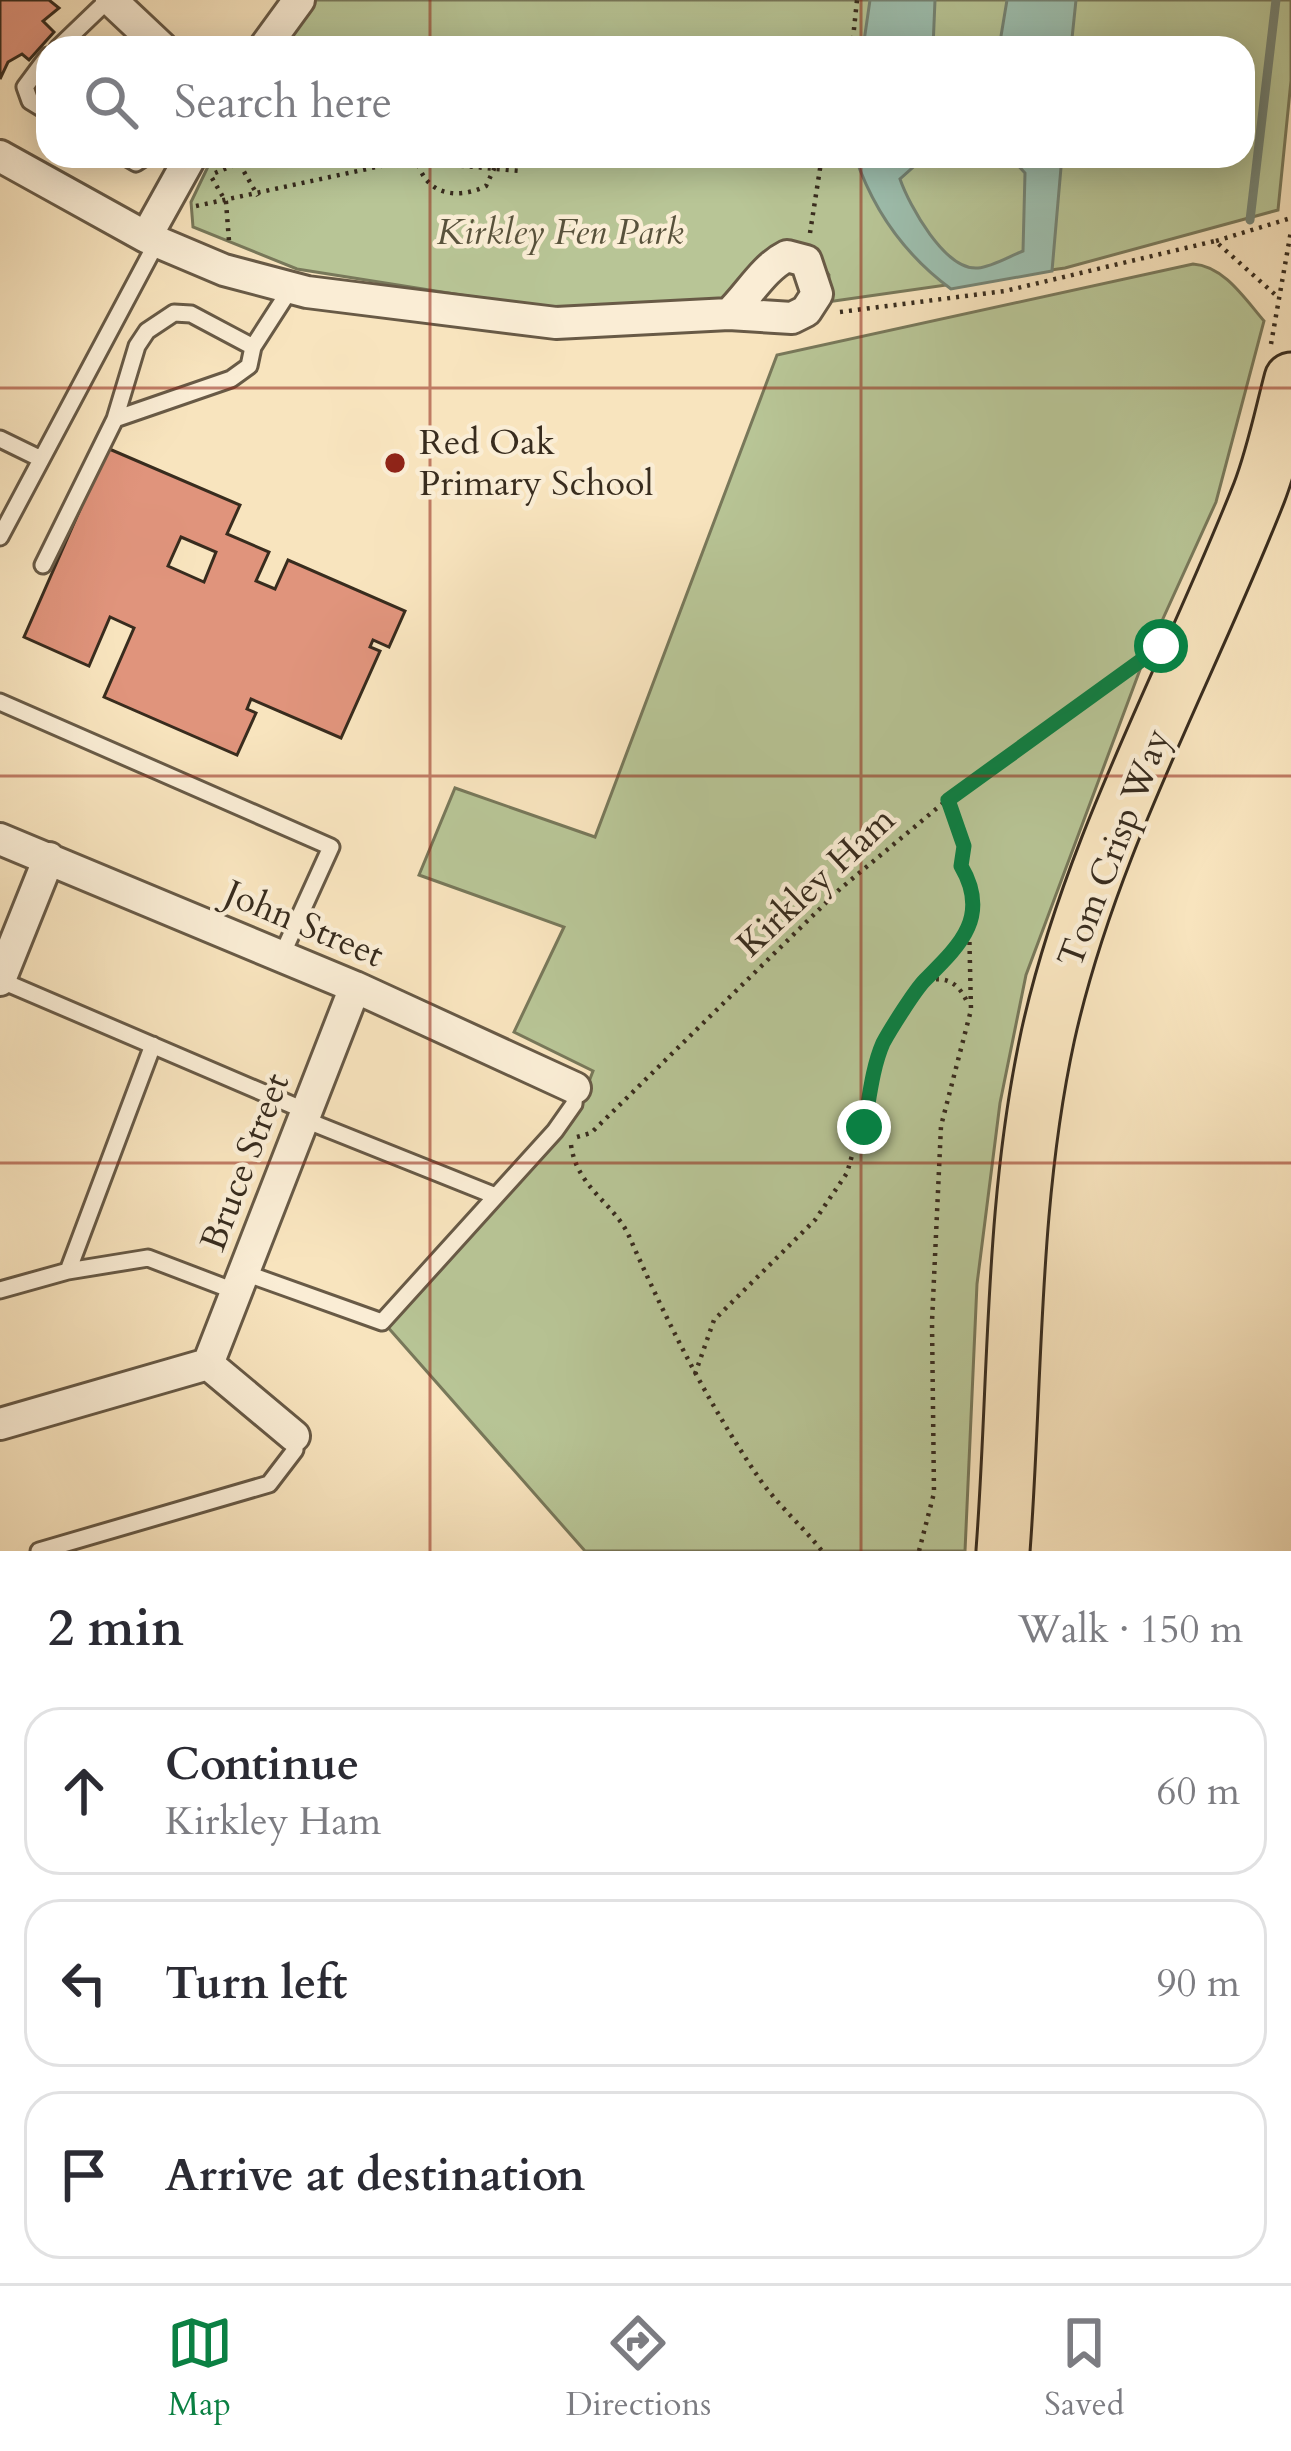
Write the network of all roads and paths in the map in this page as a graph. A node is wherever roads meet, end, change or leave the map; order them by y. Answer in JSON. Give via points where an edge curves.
{"nodes":[{"id":1,"x":110,"y":0,"type":"edge"},
{"id":2,"x":299,"y":0,"type":"edge"},
{"id":3,"x":857,"y":0,"type":"edge"},
{"id":4,"x":77,"y":36,"type":"edge"},
{"id":5,"x":149,"y":36,"type":"edge"},
{"id":6,"x":273,"y":36,"type":"edge"},
{"id":7,"x":853,"y":36,"type":"edge"},
{"id":8,"x":36,"y":72,"type":"edge"},
{"id":9,"x":36,"y":105,"type":"edge"},
{"id":10,"x":1,"y":160,"type":"edge"},
{"id":11,"x":200,"y":168,"type":"edge"},
{"id":12,"x":202,"y":168,"type":"edge"},
{"id":13,"x":241,"y":168,"type":"edge"},
{"id":14,"x":378,"y":168,"type":"edge"},
{"id":15,"x":420,"y":168,"type":"edge"},
{"id":16,"x":498,"y":168,"type":"edge"},
{"id":17,"x":504,"y":168,"type":"edge"},
{"id":18,"x":820,"y":168,"type":"edge"},
{"id":19,"x":521,"y":171,"type":"dead end"},
{"id":20,"x":258,"y":196,"type":"junction"},
{"id":21,"x":226,"y":202,"type":"junction"},
{"id":22,"x":1291,"y":218,"type":"edge"},
{"id":23,"x":155,"y":230,"type":"junction"},
{"id":24,"x":1291,"y":231,"type":"edge"},
{"id":25,"x":1215,"y":241,"type":"junction"},
{"id":26,"x":806,"y":261,"type":"junction"},
{"id":27,"x":224,"y":270,"type":"junction"},
{"id":28,"x":291,"y":288,"type":"junction"},
{"id":29,"x":1280,"y":298,"type":"junction"},
{"id":30,"x":729,"y":314,"type":"junction"},
{"id":31,"x":792,"y":318,"type":"junction"},
{"id":32,"x":253,"y":347,"type":"junction"},
{"id":33,"x":1281,"y":362,"type":"edge"},
{"id":34,"x":115,"y":419,"type":"junction"},
{"id":35,"x":0,"y":439,"type":"edge"},
{"id":36,"x":39,"y":458,"type":"junction"},
{"id":37,"x":0,"y":537,"type":"edge"},
{"id":38,"x":44,"y":565,"type":"dead end"},
{"id":39,"x":1191,"y":651,"type":"junction"},
{"id":40,"x":0,"y":701,"type":"edge"},
{"id":41,"x":948,"y":800,"type":"junction"},
{"id":42,"x":0,"y":839,"type":"edge"},
{"id":43,"x":49,"y":858,"type":"junction"},
{"id":44,"x":970,"y":931,"type":"junction"},
{"id":45,"x":281,"y":956,"type":"junction"},
{"id":46,"x":0,"y":980,"type":"edge"},
{"id":47,"x":922,"y":983,"type":"junction"},
{"id":48,"x":355,"y":988,"type":"junction"},
{"id":49,"x":970,"y":1010,"type":"junction"},
{"id":50,"x":153,"y":1045,"type":"junction"},
{"id":51,"x":575,"y":1088,"type":"joint"},
{"id":52,"x":304,"y":1115,"type":"junction"},
{"id":53,"x":563,"y":1135,"type":"junction"},
{"id":54,"x":493,"y":1195,"type":"junction"},
{"id":55,"x":68,"y":1271,"type":"junction"},
{"id":56,"x":241,"y":1282,"type":"junction"},
{"id":57,"x":0,"y":1290,"type":"edge"},
{"id":58,"x":208,"y":1364,"type":"junction"},
{"id":59,"x":695,"y":1375,"type":"junction"},
{"id":60,"x":0,"y":1424,"type":"edge"},
{"id":61,"x":295,"y":1436,"type":"joint"},
{"id":62,"x":39,"y":1551,"type":"edge"},
{"id":63,"x":822,"y":1551,"type":"edge"},
{"id":64,"x":919,"y":1551,"type":"edge"},
{"id":65,"x":1003,"y":1551,"type":"edge"}],
"edges":[{"from":1,"to":4,"type":"lane"},
{"from":1,"to":5,"type":"street"},
{"from":2,"to":6,"type":"street"},
{"from":3,"to":7,"type":"path"},
{"from":8,"to":9,"type":"lane","via":[[25,87]]},
{"from":10,"to":23,"type":"street"},
{"from":11,"to":23,"type":"street"},
{"from":12,"to":21,"type":"path"},
{"from":13,"to":20,"type":"path"},
{"from":14,"to":20,"type":"path"},
{"from":15,"to":16,"type":"path","via":[[444,194],[466,196],[487,186]]},
{"from":17,"to":19,"type":"path"},
{"from":18,"to":26,"type":"path"},
{"from":20,"to":21,"type":"path"},
{"from":21,"to":23,"type":"path"},
{"from":21,"to":27,"type":"path"},
{"from":22,"to":25,"type":"path"},
{"from":23,"to":27,"type":"street"},
{"from":23,"to":36,"type":"lane"},
{"from":24,"to":29,"type":"path"},
{"from":25,"to":29,"type":"path"},
{"from":25,"to":31,"type":"path","via":[[1005,291]]},
{"from":26,"to":30,"type":"street","via":[[788,256],[770,265]]},
{"from":26,"to":31,"type":"street","via":[[818,294]]},
{"from":27,"to":28,"type":"street"},
{"from":28,"to":30,"type":"street","via":[[556,323]]},
{"from":28,"to":32,"type":"lane"},
{"from":29,"to":33,"type":"path"},
{"from":30,"to":31,"type":"street"},
{"from":32,"to":34,"type":"lane","via":[[249,366],[231,379]]},
{"from":32,"to":34,"type":"lane","via":[[191,314],[159,319],[137,346]]},
{"from":33,"to":39,"type":"highway","name":"Tom Crisp Way","via":[[1261,488]]},
{"from":34,"to":38,"type":"lane"},
{"from":35,"to":36,"type":"lane"},
{"from":36,"to":37,"type":"lane"},
{"from":39,"to":41,"type":"path","name":"Kirkley Ham","via":[[1161,646]]},
{"from":39,"to":65,"type":"highway","name":"Tom Crisp Way","via":[[1093,884],[1048,1035],[1015,1259]]},
{"from":40,"to":45,"type":"lane","via":[[332,847]]},
{"from":41,"to":44,"type":"path","via":[[964,846]]},
{"from":41,"to":53,"type":"path","name":"Kirkley Ham","via":[[840,889],[591,1133]]},
{"from":42,"to":43,"type":"street","name":"John Street"},
{"from":43,"to":45,"type":"street","name":"John Street"},
{"from":43,"to":46,"type":"street"},
{"from":44,"to":47,"type":"path"},
{"from":44,"to":49,"type":"path"},
{"from":45,"to":48,"type":"street","name":"John Street"},
{"from":46,"to":50,"type":"lane"},
{"from":47,"to":49,"type":"path","via":[[951,982]]},
{"from":47,"to":59,"type":"path","via":[[884,1043],[847,1173],[815,1220],[714,1320]]},
{"from":48,"to":51,"type":"street","name":"John Street"},
{"from":48,"to":52,"type":"street","name":"Bruce Street"},
{"from":49,"to":64,"type":"path","via":[[941,1126],[934,1492]]},
{"from":50,"to":52,"type":"lane"},
{"from":50,"to":55,"type":"lane"},
{"from":51,"to":53,"type":"lane"},
{"from":52,"to":54,"type":"lane"},
{"from":52,"to":56,"type":"street","name":"Bruce Street"},
{"from":53,"to":54,"type":"lane"},
{"from":53,"to":59,"type":"path","via":[[588,1190],[628,1234]]},
{"from":54,"to":56,"type":"lane","via":[[382,1322]]},
{"from":55,"to":56,"type":"lane","via":[[148,1258]]},
{"from":55,"to":57,"type":"lane"},
{"from":56,"to":58,"type":"street","name":"Bruce Street"},
{"from":58,"to":60,"type":"street"},
{"from":58,"to":61,"type":"street"},
{"from":59,"to":63,"type":"path","via":[[762,1482]]},
{"from":61,"to":62,"type":"lane","via":[[296,1450],[268,1484]]}]}
